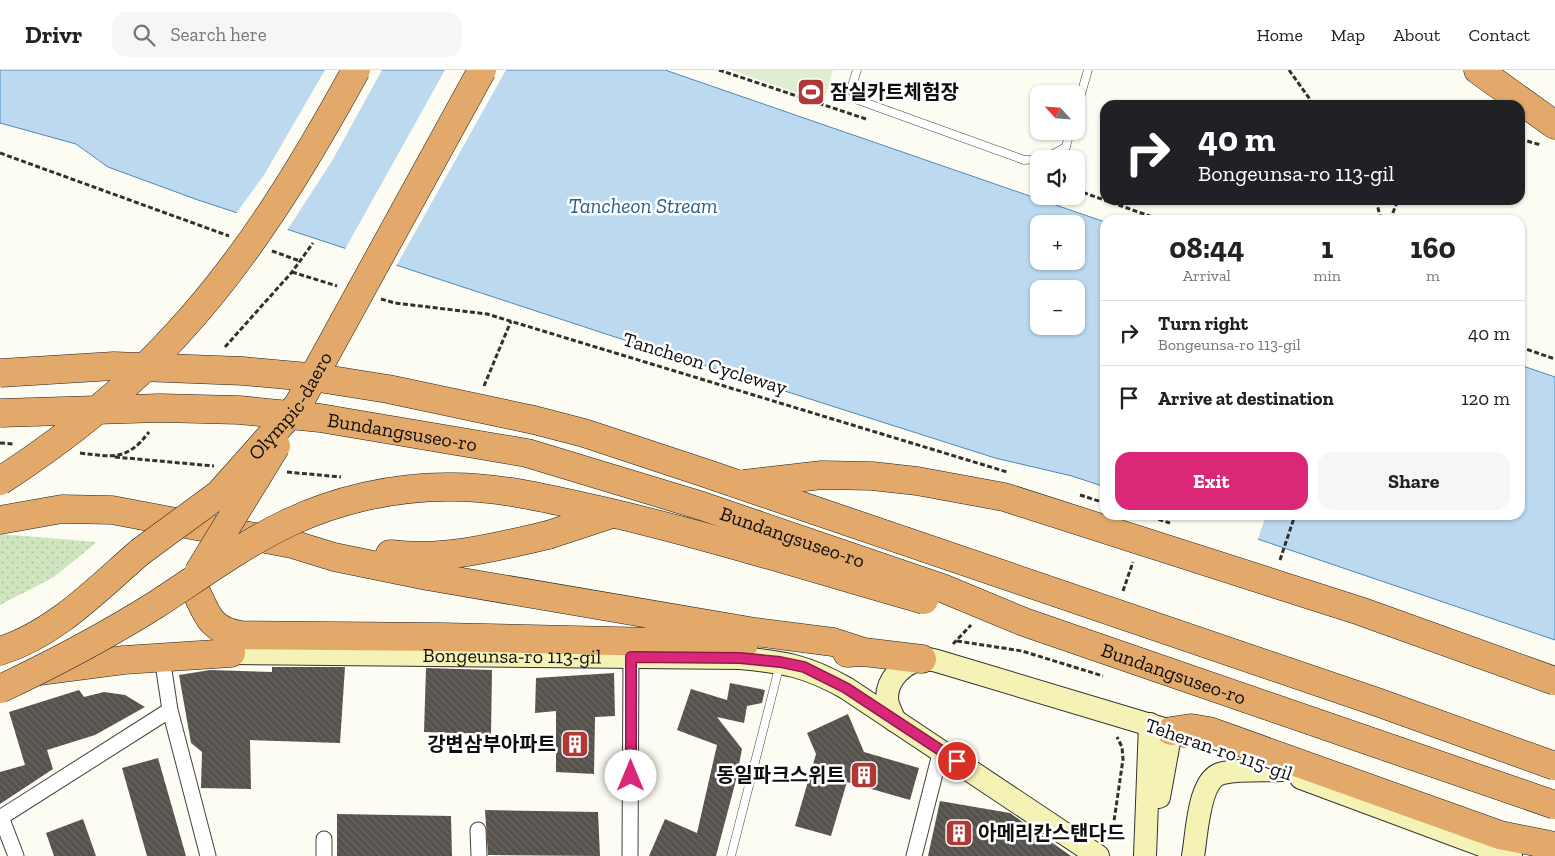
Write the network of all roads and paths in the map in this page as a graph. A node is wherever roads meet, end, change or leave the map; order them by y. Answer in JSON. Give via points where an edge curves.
{"nodes":[{"id":1,"x":356,"y":70,"type":"edge"},
{"id":2,"x":482,"y":70,"type":"edge"},
{"id":3,"x":858,"y":70,"type":"edge"},
{"id":4,"x":1088,"y":70,"type":"edge"},
{"id":5,"x":1289,"y":70,"type":"edge"},
{"id":6,"x":1478,"y":70,"type":"edge"},
{"id":7,"x":1084,"y":85,"type":"edge"},
{"id":8,"x":1310,"y":100,"type":"edge"},
{"id":9,"x":1511,"y":100,"type":"edge"},
{"id":10,"x":1525,"y":112,"type":"edge"},
{"id":11,"x":1551,"y":136,"type":"edge"},
{"id":12,"x":1525,"y":139,"type":"edge"},
{"id":13,"x":1068,"y":140,"type":"edge"},
{"id":14,"x":1060,"y":150,"type":"edge"},
{"id":15,"x":0,"y":154,"type":"edge"},
{"id":16,"x":1030,"y":160,"type":"edge"},
{"id":17,"x":1085,"y":193,"type":"edge"},
{"id":18,"x":1100,"y":198,"type":"edge"},
{"id":19,"x":1119,"y":205,"type":"edge"},
{"id":20,"x":1148,"y":215,"type":"edge"},
{"id":21,"x":234,"y":238,"type":"dead end"},
{"id":22,"x":313,"y":243,"type":"dead end"},
{"id":23,"x":262,"y":248,"type":"dead end"},
{"id":24,"x":300,"y":261,"type":"junction"},
{"id":25,"x":338,"y":286,"type":"dead end"},
{"id":26,"x":376,"y":297,"type":"dead end"},
{"id":27,"x":1525,"y":348,"type":"edge"},
{"id":28,"x":1555,"y":359,"type":"edge"},
{"id":29,"x":0,"y":373,"type":"edge"},
{"id":30,"x":298,"y":405,"type":"junction"},
{"id":31,"x":0,"y":412,"type":"edge"},
{"id":32,"x":1014,"y":474,"type":"dead end"},
{"id":33,"x":0,"y":481,"type":"edge"},
{"id":34,"x":1079,"y":494,"type":"dead end"},
{"id":35,"x":1100,"y":500,"type":"edge"},
{"id":36,"x":0,"y":520,"type":"edge"},
{"id":37,"x":1293,"y":520,"type":"edge"},
{"id":38,"x":292,"y":544,"type":"junction"},
{"id":39,"x":1280,"y":560,"type":"dead end"},
{"id":40,"x":1024,"y":622,"type":"junction"},
{"id":41,"x":956,"y":641,"type":"dead end"},
{"id":42,"x":0,"y":651,"type":"edge"},
{"id":43,"x":864,"y":652,"type":"junction"},
{"id":44,"x":231,"y":653,"type":"joint"},
{"id":45,"x":162,"y":657,"type":"junction"},
{"id":46,"x":631,"y":657,"type":"junction"},
{"id":47,"x":922,"y":659,"type":"junction"},
{"id":48,"x":780,"y":662,"type":"junction"},
{"id":49,"x":47,"y":670,"type":"junction"},
{"id":50,"x":0,"y":675,"type":"edge"},
{"id":51,"x":1110,"y":678,"type":"dead end"},
{"id":52,"x":1555,"y":681,"type":"edge"},
{"id":53,"x":0,"y":688,"type":"edge"},
{"id":54,"x":0,"y":696,"type":"edge"},
{"id":55,"x":170,"y":710,"type":"junction"},
{"id":56,"x":895,"y":720,"type":"junction"},
{"id":57,"x":1160,"y":728,"type":"junction"},
{"id":58,"x":1116,"y":736,"type":"dead end"},
{"id":59,"x":941,"y":750,"type":"junction"},
{"id":60,"x":1555,"y":766,"type":"edge"},
{"id":61,"x":1282,"y":770,"type":"junction"},
{"id":62,"x":1555,"y":805,"type":"edge"},
{"id":63,"x":0,"y":818,"type":"edge"},
{"id":64,"x":478,"y":830,"type":"dead end"},
{"id":65,"x":1112,"y":835,"type":"dead end"},
{"id":66,"x":324,"y":839,"type":"dead end"},
{"id":67,"x":1555,"y":846,"type":"edge"},
{"id":68,"x":16,"y":856,"type":"edge"},
{"id":69,"x":208,"y":856,"type":"edge"},
{"id":70,"x":324,"y":856,"type":"edge"},
{"id":71,"x":479,"y":856,"type":"edge"},
{"id":72,"x":630,"y":856,"type":"edge"},
{"id":73,"x":730,"y":856,"type":"edge"},
{"id":74,"x":914,"y":856,"type":"edge"},
{"id":75,"x":1098,"y":856,"type":"edge"},
{"id":76,"x":1145,"y":856,"type":"edge"},
{"id":77,"x":1149,"y":856,"type":"edge"},
{"id":78,"x":1194,"y":856,"type":"edge"},
{"id":79,"x":1511,"y":856,"type":"edge"}],
"edges":[{"from":1,"to":33,"type":"highway","bridge":true,"via":[[258,232],[176,336],[65,436]]},
{"from":2,"to":30,"type":"highway","name":"Olympic-daero","bridge":true},
{"from":3,"to":16,"type":"lane","via":[[851,89],[858,100]]},
{"from":4,"to":7,"type":"lane"},
{"from":5,"to":8,"type":"path"},
{"from":6,"to":9,"type":"highway"},
{"from":10,"to":11,"type":"highway"},
{"from":11,"to":12,"type":"path"},
{"from":13,"to":14,"type":"lane","via":[[1066,147]]},
{"from":15,"to":21,"type":"path"},
{"from":17,"to":18,"type":"path"},
{"from":19,"to":20,"type":"path"},
{"from":22,"to":24,"type":"path"},
{"from":23,"to":24,"type":"path"},
{"from":24,"to":25,"type":"path","via":[[292,272]]},
{"from":26,"to":32,"type":"path","name":"Tancheon Cycleway","via":[[395,303],[487,314]]},
{"from":27,"to":28,"type":"path"},
{"from":29,"to":60,"type":"highway","name":"Bundangsuseo-ro","bridge":true,"via":[[114,366],[243,371],[388,389],[534,420],[705,473]]},
{"from":30,"to":42,"type":"highway","name":"Olympic-daero","bridge":true,"via":[[219,494],[140,552],[68,615],[23,644]]},
{"from":30,"to":43,"type":"highway","bridge":true,"via":[[269,461],[192,583],[210,622],[218,630],[241,635],[727,643],[828,655]]},
{"from":31,"to":40,"type":"highway","name":"Bundangsuseo-ro","bridge":true,"via":[[160,408],[239,410],[320,418],[527,453],[702,506],[942,588]]},
{"from":34,"to":35,"type":"path"},
{"from":36,"to":38,"type":"highway","via":[[62,509],[112,510]]},
{"from":37,"to":39,"type":"path"},
{"from":38,"to":43,"type":"highway","via":[[334,558],[427,576],[755,632],[833,642]]},
{"from":38,"to":52,"type":"highway","bridge":true,"via":[[338,544],[433,557],[498,547],[707,489],[822,475],[872,476],[1004,497],[1360,611]]},
{"from":40,"to":53,"type":"highway","bridge":true,"via":[[935,603],[658,524],[547,498],[446,486],[360,498],[324,507],[289,522],[106,635]]},
{"from":40,"to":62,"type":"highway","name":"Bundangsuseo-ro","bridge":true},
{"from":41,"to":51,"type":"path","via":[[1022,651]]},
{"from":43,"to":47,"type":"highway"},
{"from":44,"to":45,"type":"highway"},
{"from":44,"to":46,"type":"street","name":"Bongeunsa-ro 113-gil"},
{"from":45,"to":49,"type":"highway"},
{"from":45,"to":55,"type":"street"},
{"from":46,"to":48,"type":"street","name":"Bongeunsa-ro 113-gil","via":[[740,658]]},
{"from":46,"to":72,"type":"street"},
{"from":47,"to":56,"type":"street","via":[[895,674],[888,689],[887,700]]},
{"from":47,"to":57,"type":"street","name":"Teheran-ro 115-gil"},
{"from":48,"to":56,"type":"street","name":"Bongeunsa-ro 113-gil","via":[[804,667],[825,677]]},
{"from":48,"to":73,"type":"lane"},
{"from":49,"to":50,"type":"highway"},
{"from":49,"to":54,"type":"highway"},
{"from":55,"to":63,"type":"street"},
{"from":55,"to":69,"type":"street"},
{"from":56,"to":59,"type":"street","name":"Bongeunsa-ro 113-gil"},
{"from":57,"to":61,"type":"street","name":"Teheran-ro 115-gil"},
{"from":57,"to":67,"type":"highway","via":[[1209,731],[1500,835]]},
{"from":57,"to":76,"type":"street"},
{"from":57,"to":77,"type":"street"},
{"from":58,"to":65,"type":"path","via":[[1122,747],[1123,759]]},
{"from":59,"to":74,"type":"street"},
{"from":59,"to":75,"type":"street","name":"Bongeunsa-ro 113-gil"},
{"from":61,"to":78,"type":"street","via":[[1222,773],[1210,782],[1204,792]]},
{"from":61,"to":79,"type":"street","name":"Teheran-ro 115-gil"},
{"from":63,"to":68,"type":"street"},
{"from":64,"to":71,"type":"street"},
{"from":66,"to":70,"type":"street"}]}
